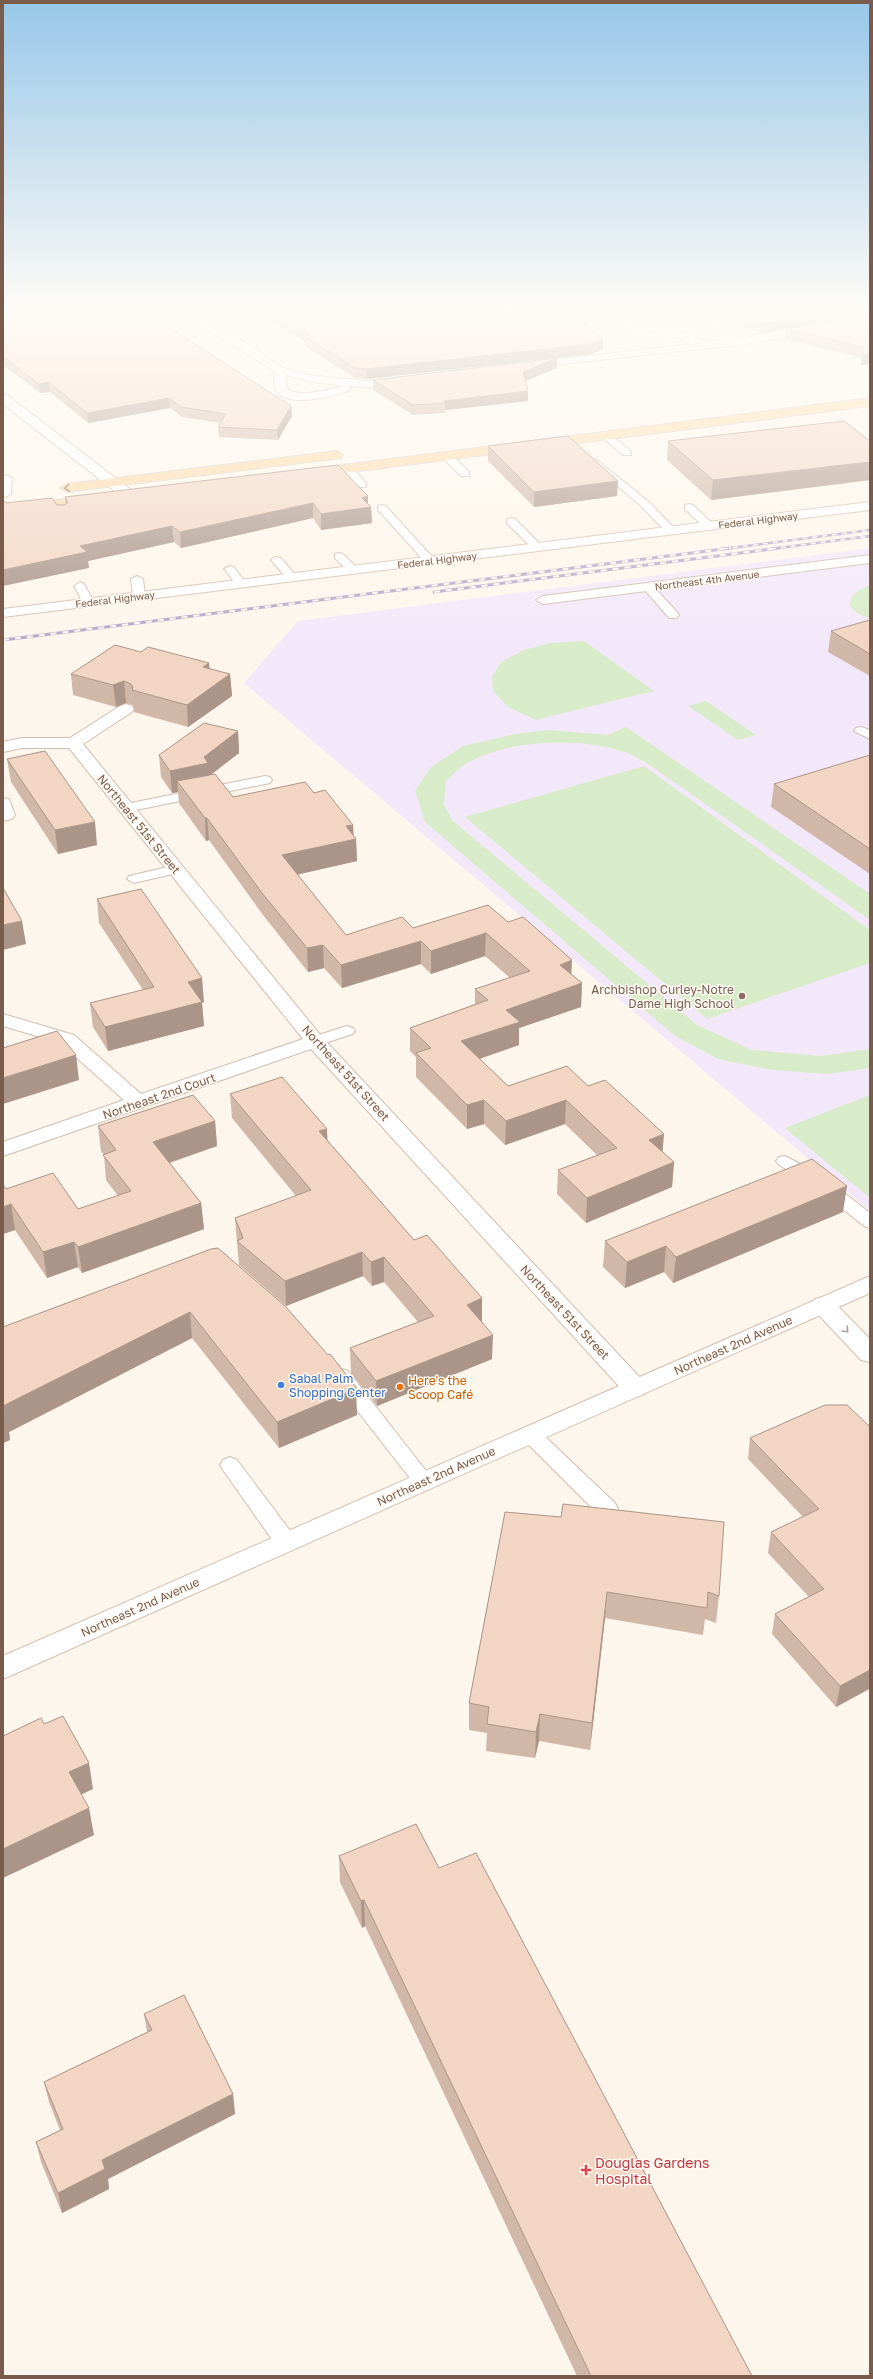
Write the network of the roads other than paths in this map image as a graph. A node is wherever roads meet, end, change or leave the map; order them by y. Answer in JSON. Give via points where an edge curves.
{"nodes":[{"id":1,"x":23,"y":423,"type":"edge"},
{"id":2,"x":34,"y":423,"type":"edge"},
{"id":3,"x":701,"y":423,"type":"edge"},
{"id":4,"x":606,"y":435,"type":"junction"},
{"id":5,"x":571,"y":440,"type":"junction"},
{"id":6,"x":353,"y":453,"type":"dead end"},
{"id":7,"x":627,"y":453,"type":"dead end"},
{"id":8,"x":447,"y":456,"type":"junction"},
{"id":9,"x":347,"y":468,"type":"junction"},
{"id":10,"x":300,"y":474,"type":"edge"},
{"id":11,"x":465,"y":474,"type":"dead end"},
{"id":12,"x":7,"y":478,"type":"dead end"},
{"id":13,"x":109,"y":483,"type":"junction"},
{"id":14,"x":362,"y":485,"type":"dead end"},
{"id":15,"x":52,"y":489,"type":"dead end"},
{"id":16,"x":22,"y":493,"type":"dead end"},
{"id":17,"x":5,"y":494,"type":"edge"},
{"id":18,"x":145,"y":494,"type":"edge"},
{"id":19,"x":130,"y":496,"type":"junction"},
{"id":20,"x":54,"y":504,"type":"junction"},
{"id":21,"x":870,"y":506,"type":"edge"},
{"id":22,"x":689,"y":507,"type":"dead end"},
{"id":23,"x":382,"y":508,"type":"dead end"},
{"id":24,"x":3,"y":510,"type":"edge"},
{"id":25,"x":63,"y":516,"type":"edge"},
{"id":26,"x":511,"y":521,"type":"dead end"},
{"id":27,"x":709,"y":526,"type":"junction"},
{"id":28,"x":671,"y":531,"type":"junction"},
{"id":29,"x":538,"y":548,"type":"junction"},
{"id":30,"x":339,"y":556,"type":"dead end"},
{"id":31,"x":870,"y":559,"type":"edge"},
{"id":32,"x":277,"y":560,"type":"dead end"},
{"id":33,"x":430,"y":561,"type":"junction"},
{"id":34,"x":230,"y":569,"type":"dead end"},
{"id":35,"x":353,"y":570,"type":"junction"},
{"id":36,"x":292,"y":578,"type":"junction"},
{"id":37,"x":137,"y":579,"type":"dead end"},
{"id":38,"x":241,"y":584,"type":"junction"},
{"id":39,"x":80,"y":586,"type":"dead end"},
{"id":40,"x":648,"y":587,"type":"junction"},
{"id":41,"x":139,"y":596,"type":"junction"},
{"id":42,"x":543,"y":600,"type":"dead end"},
{"id":43,"x":88,"y":602,"type":"junction"},
{"id":44,"x":3,"y":613,"type":"edge"},
{"id":45,"x":672,"y":615,"type":"dead end"},
{"id":46,"x":126,"y":708,"type":"edge"},
{"id":47,"x":74,"y":743,"type":"junction"},
{"id":48,"x":3,"y":747,"type":"edge"},
{"id":49,"x":265,"y":780,"type":"dead end"},
{"id":50,"x":3,"y":803,"type":"edge"},
{"id":51,"x":126,"y":808,"type":"junction"},
{"id":52,"x":3,"y":816,"type":"edge"},
{"id":53,"x":176,"y":869,"type":"junction"},
{"id":54,"x":134,"y":879,"type":"dead end"},
{"id":55,"x":3,"y":1020,"type":"edge"},
{"id":56,"x":347,"y":1031,"type":"dead end"},
{"id":57,"x":315,"y":1041,"type":"junction"},
{"id":58,"x":139,"y":1104,"type":"junction"},
{"id":59,"x":3,"y":1149,"type":"edge"},
{"id":60,"x":785,"y":1160,"type":"dead end"},
{"id":61,"x":870,"y":1222,"type":"edge"},
{"id":62,"x":867,"y":1289,"type":"edge"},
{"id":63,"x":823,"y":1305,"type":"junction"},
{"id":64,"x":870,"y":1354,"type":"edge"},
{"id":65,"x":331,"y":1363,"type":"edge"},
{"id":66,"x":635,"y":1388,"type":"junction"},
{"id":67,"x":530,"y":1434,"type":"junction"},
{"id":68,"x":230,"y":1465,"type":"dead end"},
{"id":69,"x":423,"y":1481,"type":"junction"},
{"id":70,"x":607,"y":1509,"type":"edge"},
{"id":71,"x":286,"y":1542,"type":"junction"},
{"id":72,"x":3,"y":1668,"type":"edge"}],
"edges":[{"from":1,"to":13,"type":"street"},
{"from":2,"to":13,"type":"street"},
{"from":3,"to":4,"type":"main road"},
{"from":4,"to":5,"type":"main road"},
{"from":4,"to":7,"type":"lane"},
{"from":5,"to":8,"type":"main road"},
{"from":5,"to":28,"type":"lane","via":[[645,504]]},
{"from":6,"to":13,"type":"main road"},
{"from":8,"to":9,"type":"main road"},
{"from":8,"to":11,"type":"lane"},
{"from":9,"to":10,"type":"main road"},
{"from":9,"to":14,"type":"lane"},
{"from":12,"to":17,"type":"lane"},
{"from":13,"to":15,"type":"main road","one_way":true},
{"from":13,"to":19,"type":"street"},
{"from":16,"to":17,"type":"main road"},
{"from":18,"to":19,"type":"main road"},
{"from":19,"to":20,"type":"main road"},
{"from":20,"to":24,"type":"main road"},
{"from":20,"to":25,"type":"lane"},
{"from":21,"to":27,"type":"street","name":"Federal Highway"},
{"from":22,"to":27,"type":"lane"},
{"from":23,"to":33,"type":"lane"},
{"from":26,"to":29,"type":"lane"},
{"from":27,"to":28,"type":"street","name":"Federal Highway"},
{"from":28,"to":29,"type":"street","name":"Federal Highway"},
{"from":29,"to":33,"type":"street","name":"Federal Highway"},
{"from":30,"to":35,"type":"lane"},
{"from":31,"to":40,"type":"street","name":"Northeast 4th Avenue"},
{"from":32,"to":36,"type":"lane"},
{"from":33,"to":35,"type":"street","name":"Federal Highway"},
{"from":34,"to":38,"type":"lane"},
{"from":35,"to":36,"type":"street","name":"Federal Highway"},
{"from":36,"to":38,"type":"street","name":"Federal Highway"},
{"from":37,"to":41,"type":"lane"},
{"from":38,"to":41,"type":"street","name":"Federal Highway"},
{"from":39,"to":43,"type":"lane"},
{"from":40,"to":42,"type":"street","name":"Northeast 4th Avenue"},
{"from":40,"to":45,"type":"lane","via":[[671,610]]},
{"from":41,"to":43,"type":"street","name":"Federal Highway"},
{"from":43,"to":44,"type":"street","name":"Federal Highway"},
{"from":46,"to":47,"type":"street"},
{"from":47,"to":48,"type":"street","via":[[22,743]]},
{"from":47,"to":51,"type":"street","name":"Northeast 51st Street"},
{"from":49,"to":51,"type":"lane"},
{"from":50,"to":52,"type":"street","via":[[6,815]]},
{"from":51,"to":53,"type":"street","name":"Northeast 51st Street"},
{"from":53,"to":54,"type":"lane"},
{"from":53,"to":57,"type":"street","name":"Northeast 51st Street"},
{"from":55,"to":58,"type":"street","via":[[67,1039]]},
{"from":56,"to":57,"type":"lane"},
{"from":57,"to":58,"type":"street","name":"Northeast 2nd Court"},
{"from":57,"to":66,"type":"street","name":"Northeast 51st Street"},
{"from":58,"to":59,"type":"street","name":"Northeast 2nd Court"},
{"from":60,"to":61,"type":"lane","via":[[817,1180]]},
{"from":62,"to":63,"type":"street","name":"Northeast 2nd Avenue"},
{"from":63,"to":64,"type":"street","one_way":true},
{"from":63,"to":66,"type":"street","name":"Northeast 2nd Avenue"},
{"from":65,"to":69,"type":"lane"},
{"from":66,"to":67,"type":"street","name":"Northeast 2nd Avenue"},
{"from":67,"to":69,"type":"street","name":"Northeast 2nd Avenue"},
{"from":67,"to":70,"type":"lane"},
{"from":68,"to":71,"type":"lane"},
{"from":69,"to":71,"type":"street","name":"Northeast 2nd Avenue"},
{"from":71,"to":72,"type":"street","name":"Northeast 2nd Avenue"}]}
